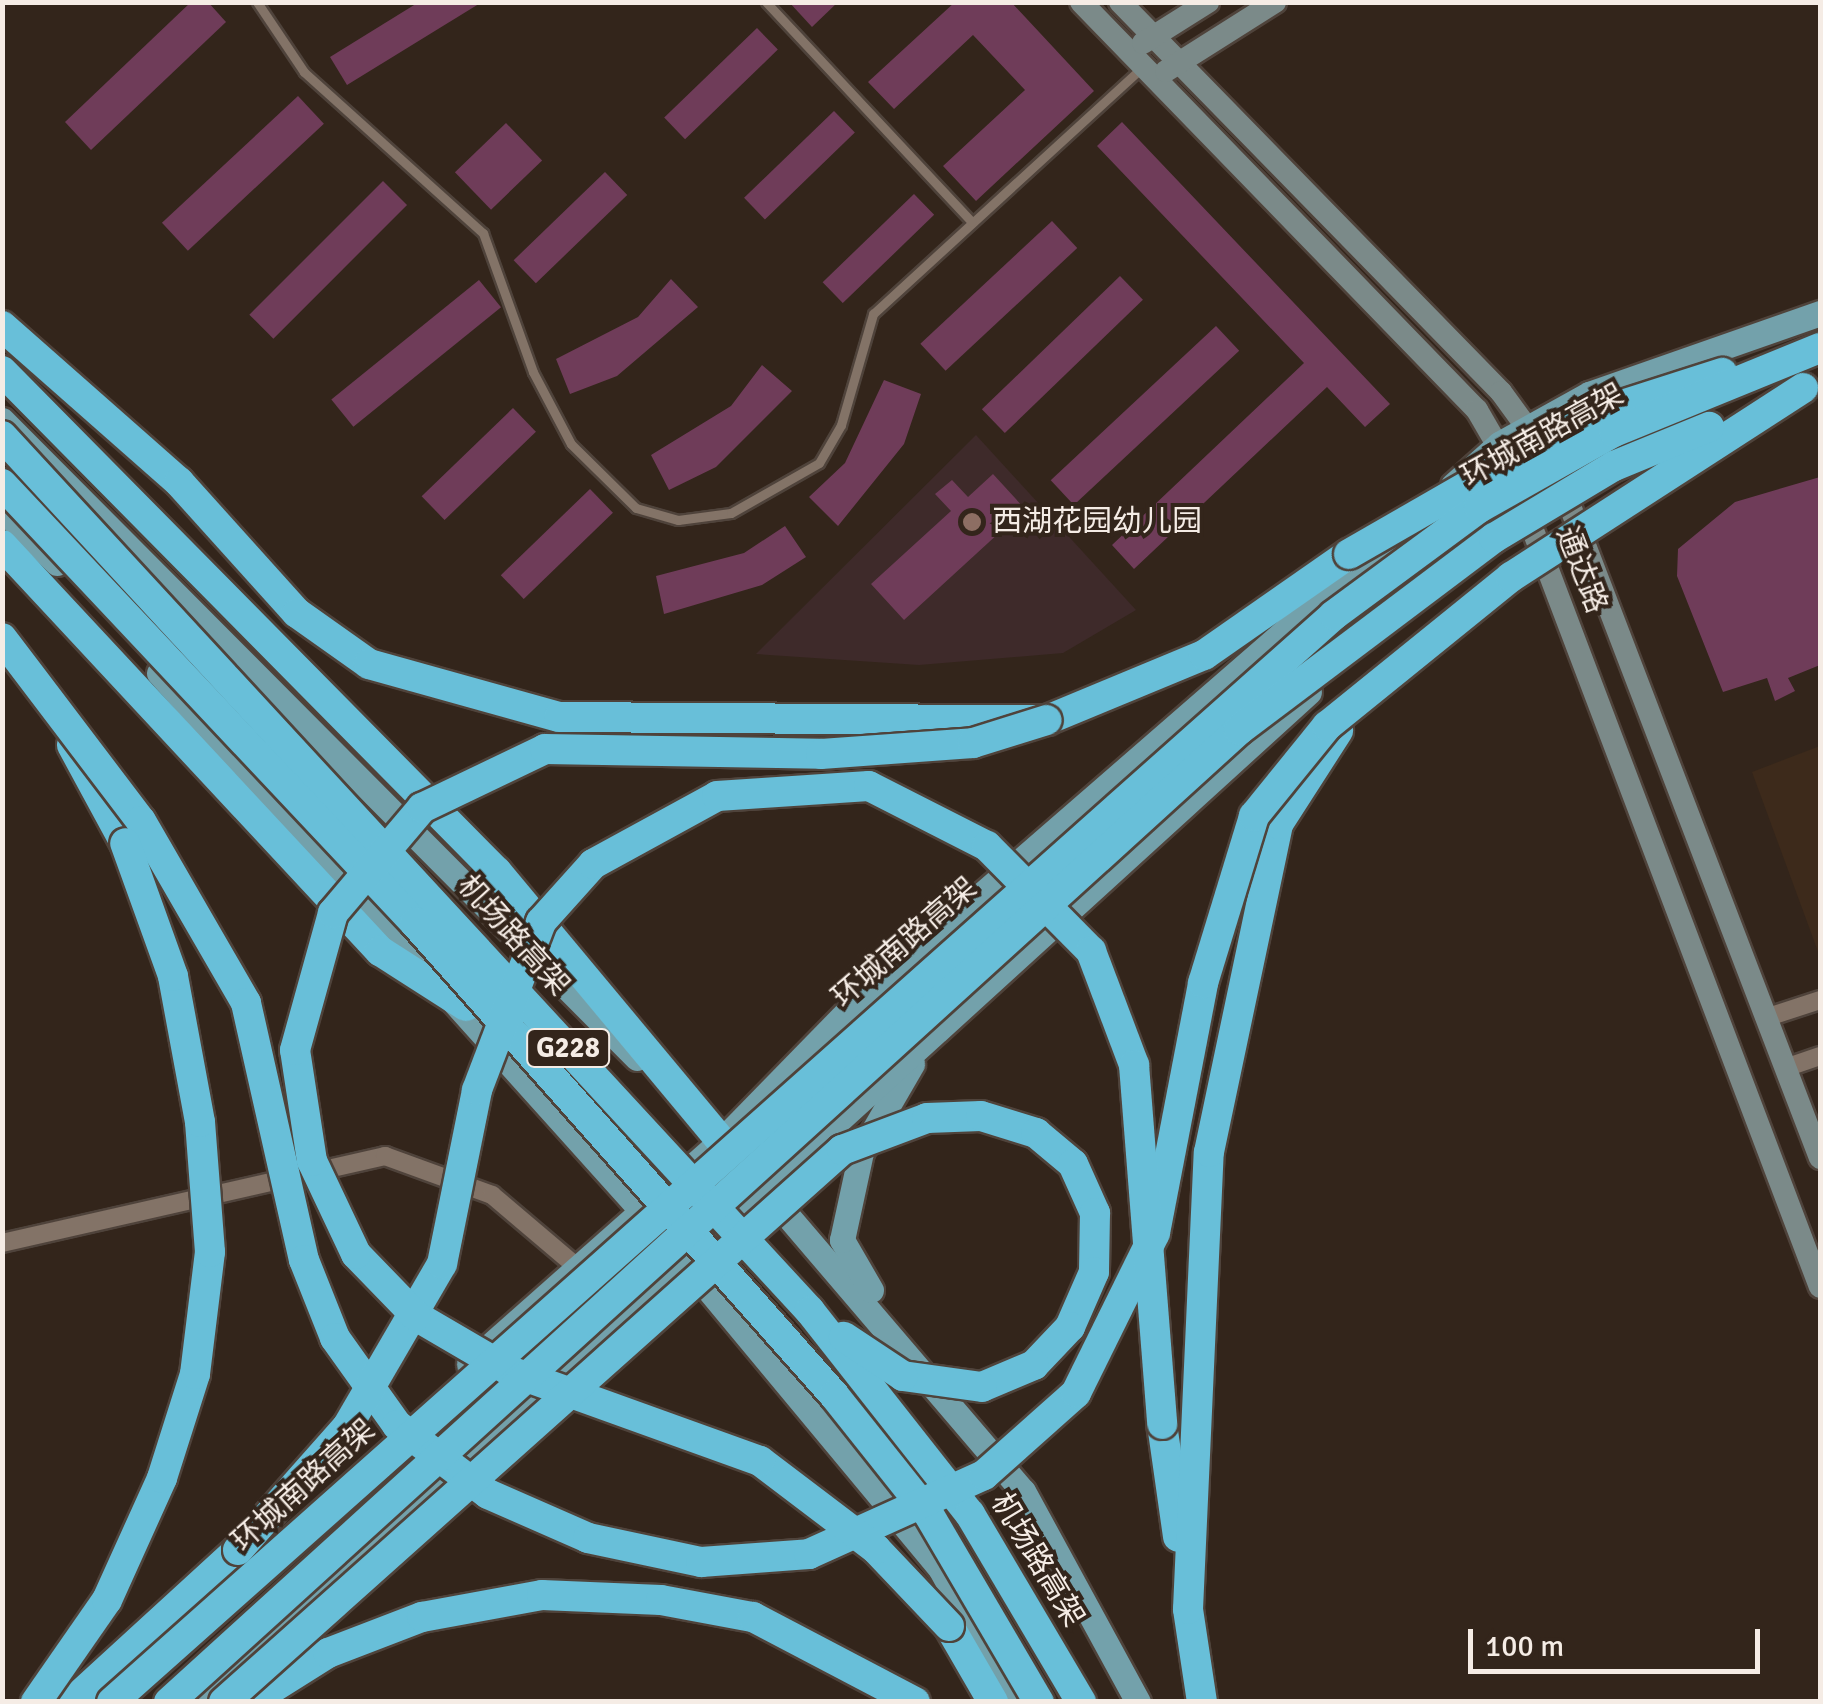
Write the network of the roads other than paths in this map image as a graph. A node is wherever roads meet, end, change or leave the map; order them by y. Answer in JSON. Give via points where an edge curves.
{"nodes":[{"id":1,"x":257,"y":2,"type":"edge"},
{"id":2,"x":766,"y":2,"type":"edge"},
{"id":3,"x":1081,"y":2,"type":"edge"},
{"id":4,"x":1120,"y":2,"type":"edge"},
{"id":5,"x":1208,"y":2,"type":"edge"},
{"id":6,"x":1276,"y":2,"type":"edge"},
{"id":7,"x":1152,"y":36,"type":"junction"},
{"id":8,"x":1178,"y":64,"type":"junction"},
{"id":9,"x":1141,"y":66,"type":"junction"},
{"id":10,"x":972,"y":222,"type":"junction"},
{"id":11,"x":1820,"y":312,"type":"edge"},
{"id":12,"x":2,"y":326,"type":"edge"},
{"id":13,"x":1809,"y":352,"type":"edge"},
{"id":14,"x":2,"y":371,"type":"edge"},
{"id":15,"x":1815,"y":387,"type":"edge"},
{"id":16,"x":2,"y":420,"type":"edge"},
{"id":17,"x":1529,"y":427,"type":"junction"},
{"id":18,"x":2,"y":436,"type":"edge"},
{"id":19,"x":1499,"y":444,"type":"junction"},
{"id":20,"x":2,"y":484,"type":"edge"},
{"id":21,"x":1575,"y":505,"type":"junction"},
{"id":22,"x":2,"y":509,"type":"edge"},
{"id":23,"x":1533,"y":529,"type":"junction"},
{"id":24,"x":2,"y":545,"type":"edge"},
{"id":25,"x":2,"y":638,"type":"edge"},
{"id":26,"x":34,"y":676,"type":"junction"},
{"id":27,"x":1373,"y":682,"type":"junction"},
{"id":28,"x":1047,"y":720,"type":"junction"},
{"id":29,"x":1820,"y":1000,"type":"edge"},
{"id":30,"x":466,"y":1006,"type":"junction"},
{"id":31,"x":1765,"y":1018,"type":"junction"},
{"id":32,"x":926,"y":1040,"type":"junction"},
{"id":33,"x":1820,"y":1056,"type":"edge"},
{"id":34,"x":1784,"y":1068,"type":"junction"},
{"id":35,"x":721,"y":1141,"type":"junction"},
{"id":36,"x":1820,"y":1158,"type":"edge"},
{"id":37,"x":763,"y":1188,"type":"junction"},
{"id":38,"x":641,"y":1209,"type":"junction"},
{"id":39,"x":2,"y":1243,"type":"edge"},
{"id":40,"x":682,"y":1257,"type":"junction"},
{"id":41,"x":577,"y":1267,"type":"junction"},
{"id":42,"x":1820,"y":1287,"type":"edge"},
{"id":43,"x":810,"y":1312,"type":"junction"},
{"id":44,"x":909,"y":1355,"type":"junction"},
{"id":45,"x":1188,"y":1609,"type":"junction"},
{"id":46,"x":36,"y":1702,"type":"edge"},
{"id":47,"x":72,"y":1702,"type":"edge"},
{"id":48,"x":98,"y":1702,"type":"edge"},
{"id":49,"x":112,"y":1702,"type":"edge"},
{"id":50,"x":169,"y":1702,"type":"edge"},
{"id":51,"x":200,"y":1702,"type":"edge"},
{"id":52,"x":224,"y":1702,"type":"edge"},
{"id":53,"x":250,"y":1702,"type":"edge"},
{"id":54,"x":915,"y":1702,"type":"edge"},
{"id":55,"x":993,"y":1702,"type":"edge"},
{"id":56,"x":1013,"y":1702,"type":"edge"},
{"id":57,"x":1039,"y":1702,"type":"edge"},
{"id":58,"x":1082,"y":1702,"type":"edge"},
{"id":59,"x":1138,"y":1702,"type":"edge"},
{"id":60,"x":1202,"y":1702,"type":"edge"}],
"edges":[{"from":1,"to":10,"type":"lane","via":[[304,72],[483,233],[533,372],[571,444],[636,508],[678,520],[731,514],[819,464],[841,426],[874,314]]},
{"from":2,"to":10,"type":"lane"},
{"from":3,"to":9,"type":"street","name":"通达路"},
{"from":4,"to":7,"type":"street","name":"通达路"},
{"from":5,"to":7,"type":"street"},
{"from":6,"to":8,"type":"street"},
{"from":7,"to":8,"type":"street","name":"通达路"},
{"from":7,"to":9,"type":"street"},
{"from":8,"to":9,"type":"street"},
{"from":8,"to":17,"type":"street","name":"通达路"},
{"from":9,"to":10,"type":"lane"},
{"from":9,"to":19,"type":"street","name":"通达路","via":[[1477,410]]},
{"from":11,"to":17,"type":"main road","via":[[1589,394]]},
{"from":12,"to":28,"type":"highway","via":[[178,482],[297,612],[368,664],[559,717]]},
{"from":13,"to":28,"type":"highway","bridge":true,"via":[[1672,384],[1591,415],[1349,554],[1204,655]]},
{"from":13,"to":49,"type":"highway","name":"环城南路高架","bridge":true,"via":[[1614,432],[1479,508],[1334,615]]},
{"from":14,"to":35,"type":"highway","via":[[497,872]]},
{"from":15,"to":21,"type":"main road","via":[[1702,432]]},
{"from":15,"to":27,"type":"highway","bridge":true,"via":[[1631,491]]},
{"from":15,"to":50,"type":"highway","name":"环城南路高架","bridge":true,"via":[[1614,466],[1366,627],[1239,730]]},
{"from":16,"to":35,"type":"main road"},
{"from":17,"to":19,"type":"main road"},
{"from":17,"to":21,"type":"street","name":"通达路"},
{"from":18,"to":43,"type":"highway","name":"机场路高架","number":"G228","bridge":true},
{"from":19,"to":23,"type":"street","name":"通达路"},
{"from":19,"to":35,"type":"main road","via":[[851,1008]]},
{"from":20,"to":57,"type":"highway","number":"G228","bridge":true,"via":[[415,924],[834,1395],[928,1513]]},
{"from":21,"to":23,"type":"main road"},
{"from":21,"to":31,"type":"street","name":"通达路"},
{"from":22,"to":30,"type":"main road"},
{"from":23,"to":32,"type":"main road","via":[[1366,642]]},
{"from":23,"to":42,"type":"street","name":"通达路"},
{"from":24,"to":30,"type":"highway","via":[[380,951]]},
{"from":25,"to":26,"type":"highway","bridge":true},
{"from":26,"to":27,"type":"highway","bridge":true,"via":[[141,820],[246,1003],[304,1260],[335,1338],[397,1424],[505,1501],[588,1538],[701,1562],[809,1554],[984,1475],[1076,1393],[1154,1233],[1203,983],[1254,816]]},
{"from":26,"to":46,"type":"highway","bridge":true,"via":[[125,843],[174,976],[200,1122],[210,1252],[195,1374],[162,1478],[107,1600]]},
{"from":27,"to":45,"type":"highway","bridge":true,"via":[[1278,824],[1249,939],[1208,1152]]},
{"from":28,"to":55,"type":"highway","bridge":true,"via":[[973,743],[821,754],[545,749],[422,808],[333,913],[295,1050],[312,1161],[356,1254],[416,1316],[510,1371],[760,1461],[918,1589]]},
{"from":29,"to":31,"type":"street"},
{"from":30,"to":38,"type":"main road"},
{"from":31,"to":34,"type":"street","name":"通达路"},
{"from":32,"to":37,"type":"main road"},
{"from":32,"to":44,"type":"main road","via":[[860,1152],[842,1240]]},
{"from":33,"to":34,"type":"street"},
{"from":34,"to":36,"type":"street","name":"通达路"},
{"from":35,"to":37,"type":"main road"},
{"from":35,"to":38,"type":"main road"},
{"from":37,"to":40,"type":"main road"},
{"from":37,"to":44,"type":"main road"},
{"from":38,"to":40,"type":"main road"},
{"from":38,"to":41,"type":"main road"},
{"from":39,"to":41,"type":"street","via":[[384,1156],[492,1194]]},
{"from":40,"to":51,"type":"main road"},
{"from":40,"to":56,"type":"main road","via":[[940,1568]]},
{"from":41,"to":48,"type":"main road"},
{"from":43,"to":52,"type":"highway","bridge":true,"via":[[903,1376],[982,1387],[1034,1365],[1070,1327],[1094,1272],[1095,1214],[1073,1164],[1036,1133],[982,1116],[927,1118],[842,1150]]},
{"from":43,"to":58,"type":"highway","name":"机场路高架","number":"G228","bridge":true,"via":[[970,1514]]},
{"from":44,"to":59,"type":"main road","via":[[1023,1491]]},
{"from":45,"to":47,"type":"highway","bridge":true,"via":[[1162,1424],[1134,1065],[1092,952],[986,846],[869,786],[716,796],[593,864],[541,922],[477,1090],[442,1264],[346,1426],[238,1550]]},
{"from":45,"to":60,"type":"highway"},
{"from":53,"to":54,"type":"highway","via":[[328,1653],[422,1617],[542,1595],[660,1600],[753,1617]]}]}
